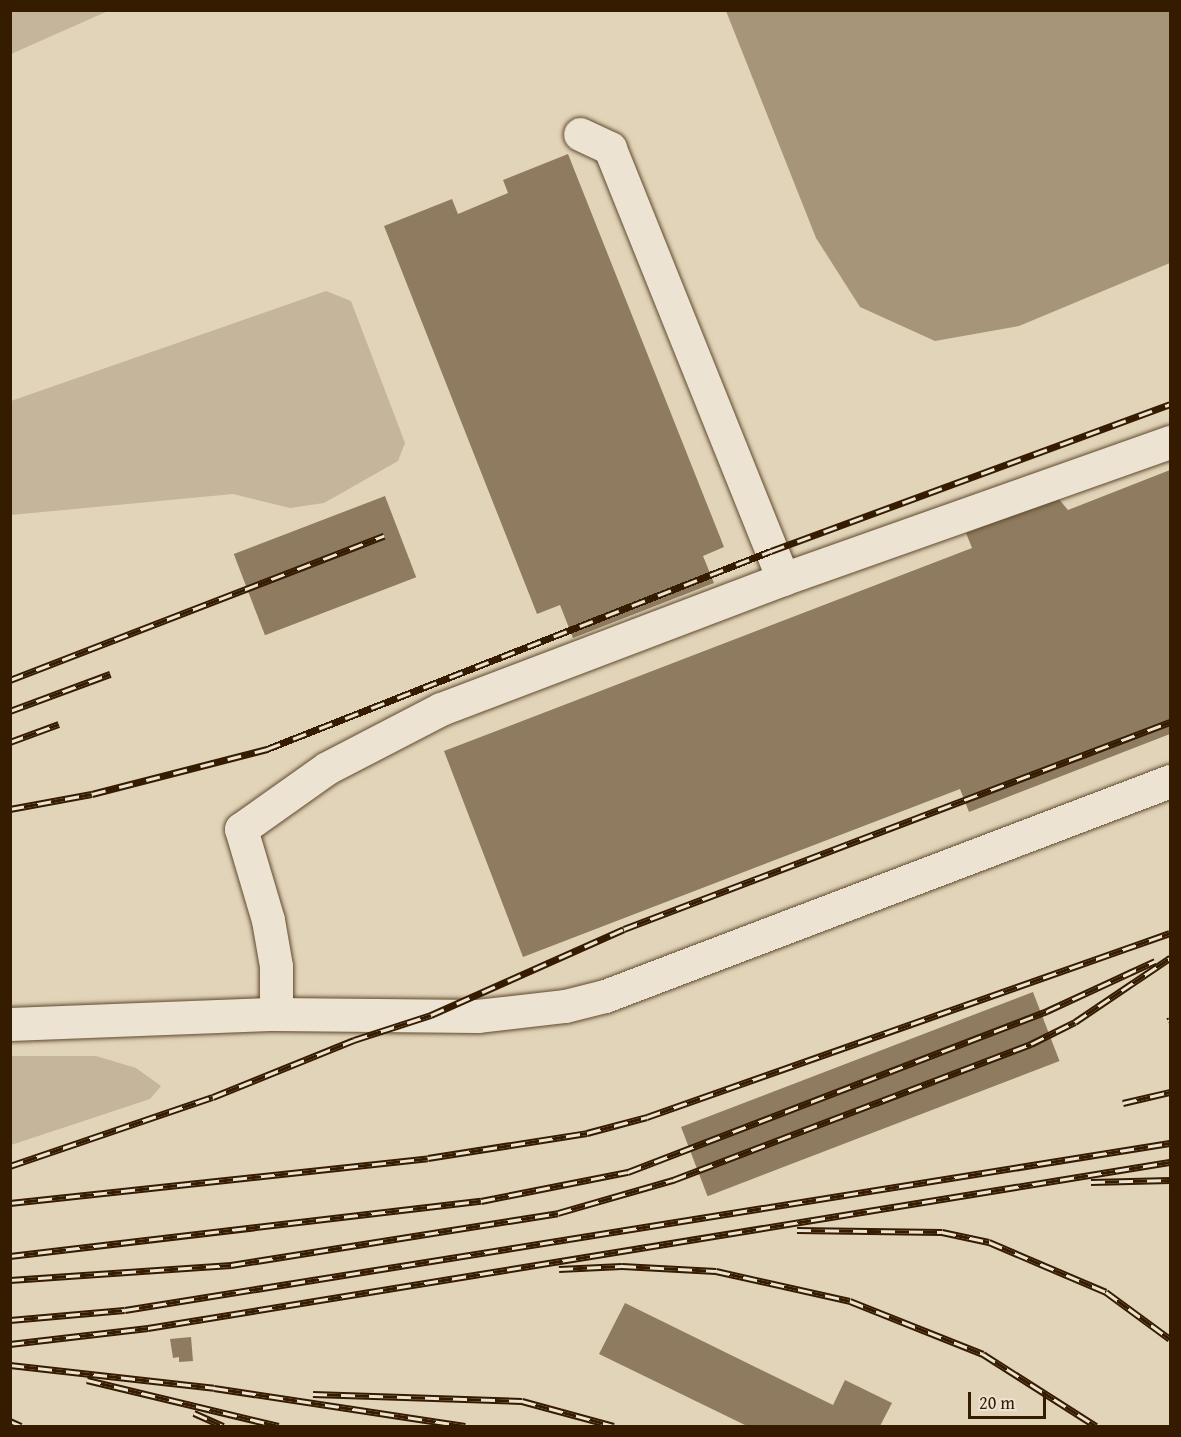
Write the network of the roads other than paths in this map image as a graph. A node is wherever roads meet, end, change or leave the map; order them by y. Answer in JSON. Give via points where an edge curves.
{"nodes":[{"id":1,"x":580,"y":134,"type":"dead end"},
{"id":2,"x":1170,"y":442,"type":"edge"},
{"id":3,"x":783,"y":579,"type":"junction"},
{"id":4,"x":1170,"y":781,"type":"edge"},
{"id":5,"x":276,"y":1014,"type":"junction"},
{"id":6,"x":10,"y":1024,"type":"edge"}],
"edges":[{"from":1,"to":3,"type":"lane","via":[[610,148]]},
{"from":2,"to":3,"type":"lane"},
{"from":3,"to":5,"type":"lane","via":[[441,709],[327,768],[241,829],[268,921],[276,966]]},
{"from":4,"to":5,"type":"lane","via":[[605,996],[525,1012],[477,1016]]},
{"from":5,"to":6,"type":"lane"}]}
